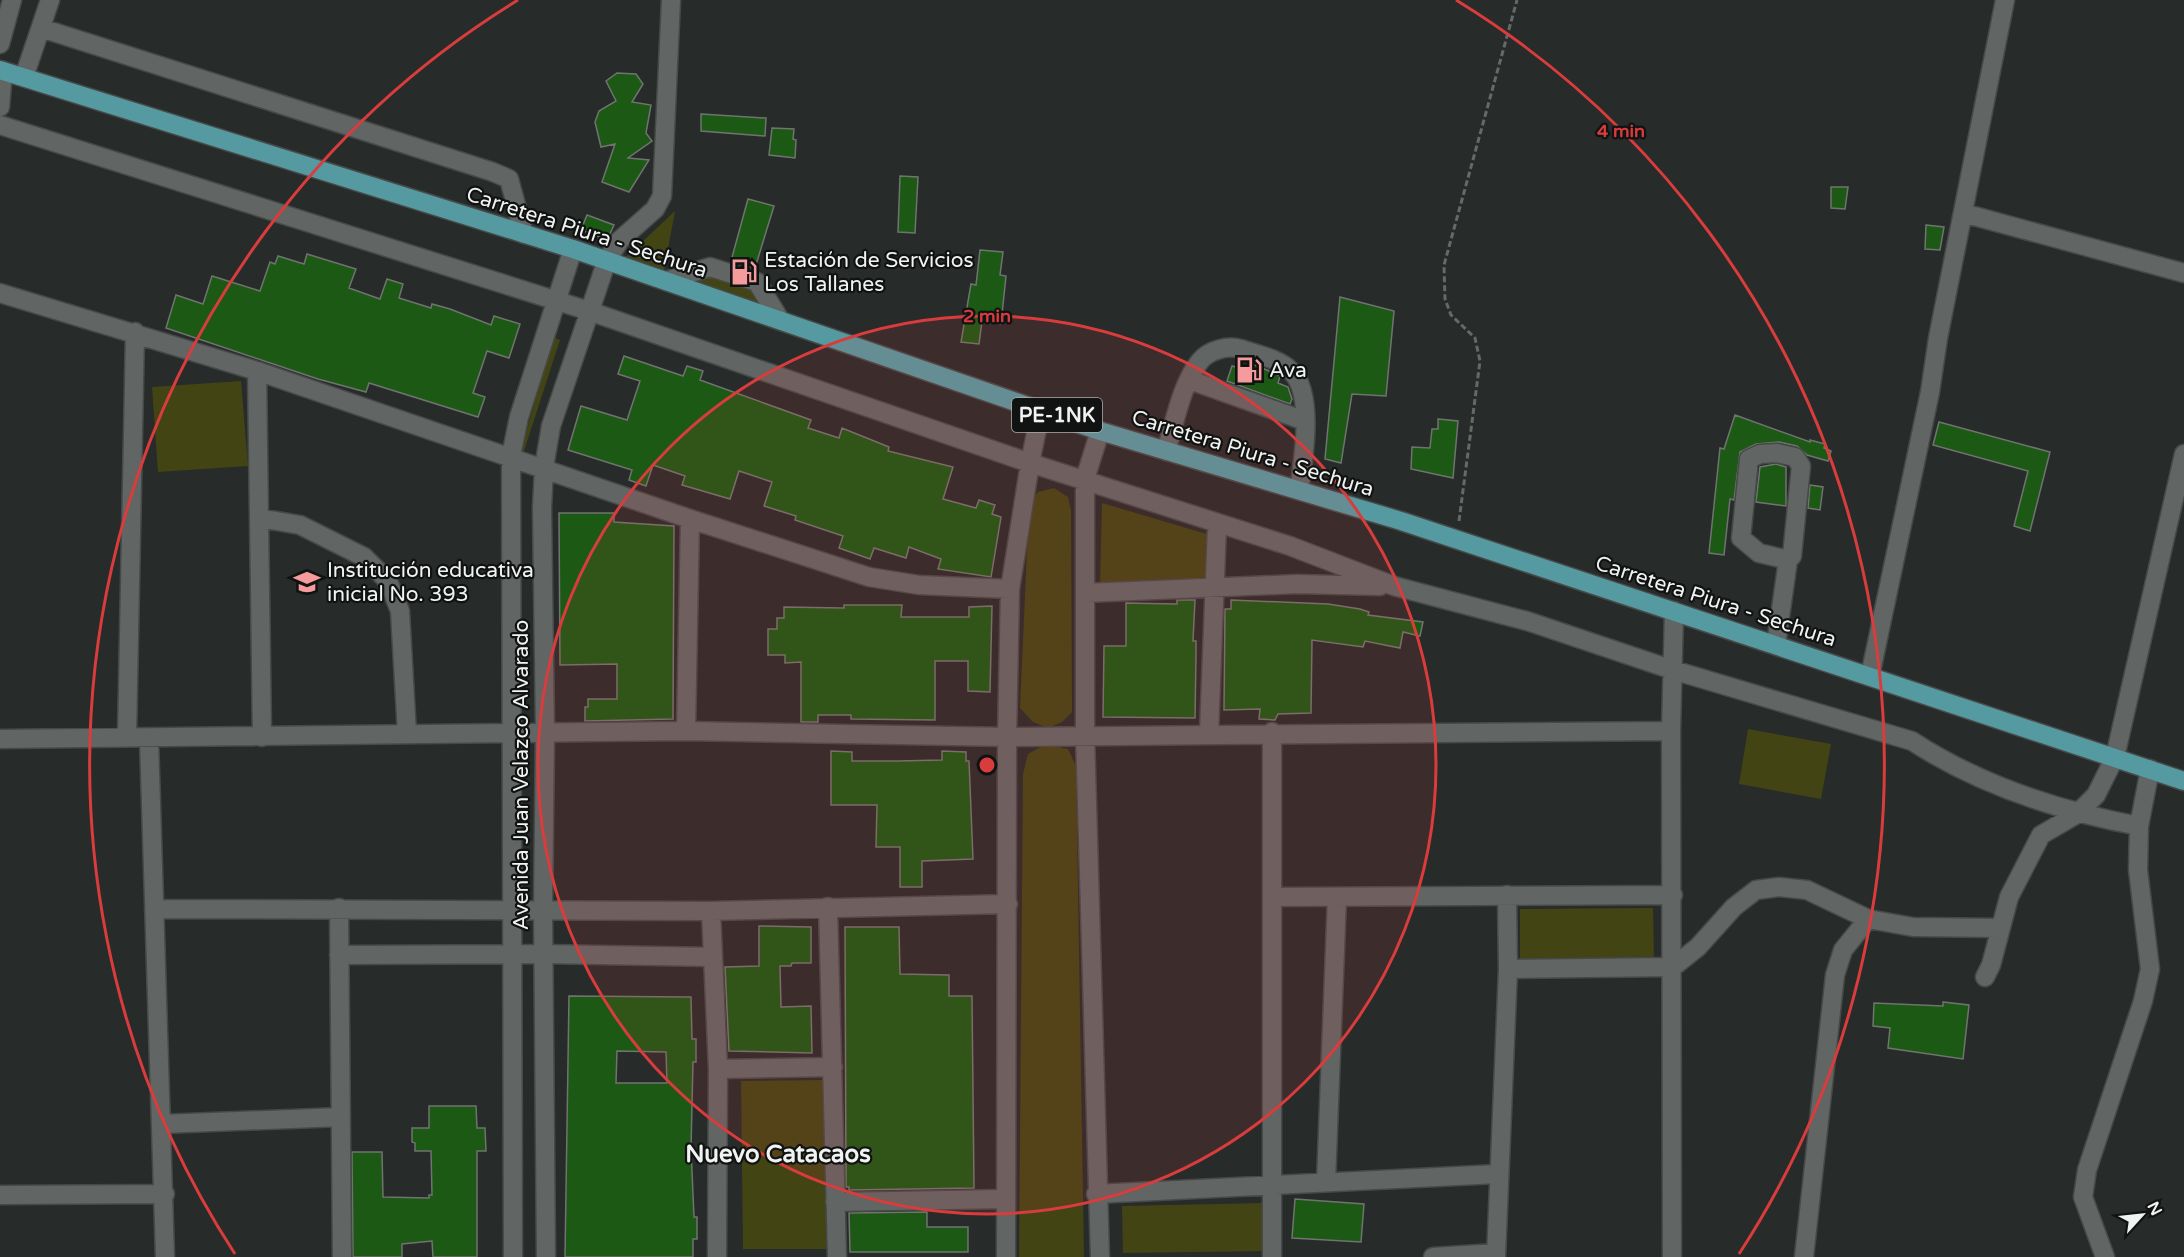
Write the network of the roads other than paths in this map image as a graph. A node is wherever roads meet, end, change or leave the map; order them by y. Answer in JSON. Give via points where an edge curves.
{"nodes":[{"id":1,"x":12,"y":0,"type":"edge"},
{"id":2,"x":50,"y":0,"type":"edge"},
{"id":3,"x":671,"y":0,"type":"edge"},
{"id":4,"x":2005,"y":0,"type":"edge"},
{"id":5,"x":41,"y":28,"type":"junction"},
{"id":6,"x":0,"y":44,"type":"edge"},
{"id":7,"x":2,"y":71,"type":"edge"},
{"id":8,"x":24,"y":77,"type":"junction"},
{"id":9,"x":0,"y":107,"type":"edge"},
{"id":10,"x":0,"y":125,"type":"edge"},
{"id":11,"x":1963,"y":213,"type":"junction"},
{"id":12,"x":524,"y":234,"type":"junction"},
{"id":13,"x":573,"y":249,"type":"junction"},
{"id":14,"x":607,"y":260,"type":"junction"},
{"id":15,"x":2184,"y":273,"type":"edge"},
{"id":16,"x":666,"y":281,"type":"junction"},
{"id":17,"x":0,"y":293,"type":"edge"},
{"id":18,"x":557,"y":300,"type":"junction"},
{"id":19,"x":590,"y":311,"type":"junction"},
{"id":20,"x":780,"y":320,"type":"junction"},
{"id":21,"x":135,"y":332,"type":"junction"},
{"id":22,"x":257,"y":371,"type":"junction"},
{"id":23,"x":1190,"y":380,"type":"junction"},
{"id":24,"x":1041,"y":409,"type":"junction"},
{"id":25,"x":1305,"y":421,"type":"junction"},
{"id":26,"x":1100,"y":431,"type":"junction"},
{"id":27,"x":1166,"y":450,"type":"junction"},
{"id":28,"x":2184,"y":454,"type":"edge"},
{"id":29,"x":511,"y":456,"type":"junction"},
{"id":30,"x":1030,"y":463,"type":"junction"},
{"id":31,"x":544,"y":467,"type":"junction"},
{"id":32,"x":1085,"y":479,"type":"junction"},
{"id":33,"x":1299,"y":490,"type":"junction"},
{"id":34,"x":259,"y":518,"type":"junction"},
{"id":35,"x":690,"y":519,"type":"junction"},
{"id":36,"x":1217,"y":525,"type":"junction"},
{"id":37,"x":1788,"y":560,"type":"junction"},
{"id":38,"x":1394,"y":586,"type":"junction"},
{"id":39,"x":1214,"y":588,"type":"junction"},
{"id":40,"x":1010,"y":589,"type":"junction"},
{"id":41,"x":1085,"y":592,"type":"junction"},
{"id":42,"x":1674,"y":611,"type":"junction"},
{"id":43,"x":1776,"y":645,"type":"junction"},
{"id":44,"x":1673,"y":670,"type":"junction"},
{"id":45,"x":1870,"y":676,"type":"junction"},
{"id":46,"x":686,"y":731,"type":"junction"},
{"id":47,"x":1671,"y":731,"type":"junction"},
{"id":48,"x":510,"y":732,"type":"junction"},
{"id":49,"x":545,"y":732,"type":"junction"},
{"id":50,"x":1272,"y":732,"type":"junction"},
{"id":51,"x":1209,"y":733,"type":"junction"},
{"id":52,"x":407,"y":734,"type":"junction"},
{"id":53,"x":1085,"y":734,"type":"junction"},
{"id":54,"x":127,"y":736,"type":"junction"},
{"id":55,"x":261,"y":737,"type":"junction"},
{"id":56,"x":1007,"y":737,"type":"junction"},
{"id":57,"x":0,"y":739,"type":"edge"},
{"id":58,"x":149,"y":739,"type":"junction"},
{"id":59,"x":2115,"y":757,"type":"junction"},
{"id":60,"x":2150,"y":769,"type":"junction"},
{"id":61,"x":2184,"y":781,"type":"edge"},
{"id":62,"x":2077,"y":814,"type":"junction"},
{"id":63,"x":2139,"y":826,"type":"junction"},
{"id":64,"x":1507,"y":895,"type":"junction"},
{"id":65,"x":1673,"y":895,"type":"junction"},
{"id":66,"x":1272,"y":897,"type":"junction"},
{"id":67,"x":1337,"y":897,"type":"junction"},
{"id":68,"x":1008,"y":904,"type":"junction"},
{"id":69,"x":828,"y":907,"type":"junction"},
{"id":70,"x":339,"y":908,"type":"junction"},
{"id":71,"x":153,"y":909,"type":"junction"},
{"id":72,"x":511,"y":910,"type":"junction"},
{"id":73,"x":543,"y":910,"type":"junction"},
{"id":74,"x":711,"y":911,"type":"junction"},
{"id":75,"x":1868,"y":919,"type":"junction"},
{"id":76,"x":2001,"y":928,"type":"junction"},
{"id":77,"x":511,"y":954,"type":"junction"},
{"id":78,"x":543,"y":954,"type":"junction"},
{"id":79,"x":339,"y":955,"type":"junction"},
{"id":80,"x":713,"y":957,"type":"junction"},
{"id":81,"x":1673,"y":967,"type":"junction"},
{"id":82,"x":1508,"y":969,"type":"junction"},
{"id":83,"x":1985,"y":977,"type":"dead end"},
{"id":84,"x":833,"y":1067,"type":"junction"},
{"id":85,"x":718,"y":1069,"type":"junction"},
{"id":86,"x":341,"y":1117,"type":"junction"},
{"id":87,"x":162,"y":1124,"type":"junction"},
{"id":88,"x":1498,"y":1174,"type":"junction"},
{"id":89,"x":1326,"y":1182,"type":"junction"},
{"id":90,"x":1272,"y":1185,"type":"junction"},
{"id":91,"x":165,"y":1194,"type":"junction"},
{"id":92,"x":1096,"y":1194,"type":"junction"},
{"id":93,"x":0,"y":1195,"type":"edge"},
{"id":94,"x":1005,"y":1199,"type":"junction"},
{"id":95,"x":835,"y":1202,"type":"junction"},
{"id":96,"x":1496,"y":1255,"type":"edge"},
{"id":97,"x":165,"y":1257,"type":"edge"},
{"id":98,"x":342,"y":1257,"type":"edge"},
{"id":99,"x":513,"y":1257,"type":"edge"},
{"id":100,"x":546,"y":1257,"type":"edge"},
{"id":101,"x":717,"y":1257,"type":"edge"},
{"id":102,"x":837,"y":1257,"type":"edge"},
{"id":103,"x":1006,"y":1257,"type":"edge"},
{"id":104,"x":1100,"y":1257,"type":"edge"},
{"id":105,"x":1272,"y":1257,"type":"edge"},
{"id":106,"x":1433,"y":1257,"type":"edge"},
{"id":107,"x":1672,"y":1257,"type":"edge"},
{"id":108,"x":1804,"y":1257,"type":"edge"},
{"id":109,"x":2106,"y":1257,"type":"edge"}],
"edges":[{"from":1,"to":6,"type":"street"},
{"from":2,"to":5,"type":"street"},
{"from":3,"to":14,"type":"street","name":"Avenida Juan Velazco Alvarado","via":[[662,196],[655,209],[620,240]]},
{"from":4,"to":11,"type":"street"},
{"from":5,"to":8,"type":"street"},
{"from":5,"to":12,"type":"street","via":[[493,172],[509,179]]},
{"from":7,"to":8,"type":"main road","name":"Carretera Piura - Sechura","number":"PE-1NK"},
{"from":7,"to":9,"type":"street"},
{"from":8,"to":12,"type":"main road","name":"Carretera Piura - Sechura","number":"PE-1NK"},
{"from":10,"to":18,"type":"street"},
{"from":11,"to":15,"type":"street"},
{"from":11,"to":45,"type":"street"},
{"from":12,"to":13,"type":"main road","name":"Carretera Piura - Sechura","number":"PE-1NK"},
{"from":13,"to":14,"type":"main road","name":"Carretera Piura - Sechura","number":"PE-1NK"},
{"from":13,"to":18,"type":"street","name":"Avenida Juan Velazco Alvarado"},
{"from":14,"to":16,"type":"main road","name":"Carretera Piura - Sechura","number":"PE-1NK"},
{"from":14,"to":19,"type":"street","name":"Avenida Juan Velazco Alvarado"},
{"from":16,"to":20,"type":"main road","name":"Carretera Piura - Sechura","number":"PE-1NK"},
{"from":16,"to":20,"type":"street","via":[[711,267],[757,282]]},
{"from":17,"to":21,"type":"street"},
{"from":18,"to":19,"type":"street"},
{"from":18,"to":29,"type":"street","name":"Avenida Juan Velazco Alvarado","via":[[519,417]]},
{"from":19,"to":30,"type":"street"},
{"from":19,"to":31,"type":"street","name":"Avenida Juan Velazco Alvarado","via":[[551,426]]},
{"from":20,"to":24,"type":"main road","name":"Carretera Piura - Sechura","number":"PE-1NK"},
{"from":21,"to":22,"type":"street"},
{"from":21,"to":54,"type":"street"},
{"from":22,"to":29,"type":"street"},
{"from":22,"to":34,"type":"street"},
{"from":23,"to":25,"type":"street"},
{"from":23,"to":25,"type":"street","via":[[1200,360],[1216,350],[1232,346],[1260,355],[1291,371],[1301,388]]},
{"from":23,"to":27,"type":"street"},
{"from":24,"to":26,"type":"main road","name":"Carretera Piura - Sechura","number":"PE-1NK"},
{"from":24,"to":30,"type":"street"},
{"from":25,"to":33,"type":"street","via":[[1307,436]]},
{"from":26,"to":27,"type":"main road","name":"Carretera Piura - Sechura","number":"PE-1NK"},
{"from":26,"to":32,"type":"street"},
{"from":27,"to":33,"type":"main road","name":"Carretera Piura - Sechura","number":"PE-1NK"},
{"from":28,"to":59,"type":"street"},
{"from":29,"to":31,"type":"street"},
{"from":29,"to":48,"type":"street","name":"Avenida Juan Velazco Alvarado"},
{"from":30,"to":32,"type":"street"},
{"from":30,"to":40,"type":"street"},
{"from":31,"to":35,"type":"street"},
{"from":31,"to":49,"type":"street","name":"Avenida Juan Velazco Alvarado"},
{"from":32,"to":36,"type":"street"},
{"from":32,"to":41,"type":"street"},
{"from":33,"to":42,"type":"main road","name":"Carretera Piura - Sechura","number":"PE-1NK"},
{"from":34,"to":52,"type":"street","via":[[300,525],[364,556],[388,581],[400,611]]},
{"from":34,"to":55,"type":"street"},
{"from":35,"to":40,"type":"street","via":[[869,577],[919,585]]},
{"from":35,"to":46,"type":"street"},
{"from":36,"to":38,"type":"street","via":[[1290,546]]},
{"from":36,"to":39,"type":"street"},
{"from":37,"to":37,"type":"street","via":[[1792,556],[1801,466],[1795,457],[1760,454],[1749,459],[1742,538],[1759,553]]},
{"from":37,"to":43,"type":"street"},
{"from":38,"to":39,"type":"street","via":[[1297,584]]},
{"from":38,"to":44,"type":"street","via":[[1527,621]]},
{"from":39,"to":41,"type":"street"},
{"from":39,"to":51,"type":"street"},
{"from":40,"to":56,"type":"street"},
{"from":41,"to":53,"type":"street"},
{"from":42,"to":43,"type":"main road","name":"Carretera Piura - Sechura","number":"PE-1NK"},
{"from":42,"to":44,"type":"street"},
{"from":43,"to":45,"type":"main road","name":"Carretera Piura - Sechura","number":"PE-1NK"},
{"from":44,"to":47,"type":"street"},
{"from":44,"to":62,"type":"street","via":[[1912,741],[1979,779]]},
{"from":45,"to":59,"type":"main road","name":"Carretera Piura - Sechura","number":"PE-1NK"},
{"from":46,"to":49,"type":"street"},
{"from":46,"to":56,"type":"street"},
{"from":47,"to":50,"type":"street"},
{"from":47,"to":65,"type":"street"},
{"from":48,"to":49,"type":"street"},
{"from":48,"to":52,"type":"street"},
{"from":48,"to":72,"type":"street","name":"Avenida Juan Velazco Alvarado"},
{"from":49,"to":73,"type":"street","name":"Avenida Juan Velazco Alvarado"},
{"from":50,"to":51,"type":"street"},
{"from":50,"to":66,"type":"street"},
{"from":51,"to":53,"type":"street"},
{"from":52,"to":55,"type":"street"},
{"from":53,"to":56,"type":"street"},
{"from":53,"to":92,"type":"street"},
{"from":54,"to":57,"type":"street"},
{"from":54,"to":58,"type":"street"},
{"from":55,"to":58,"type":"street"},
{"from":56,"to":68,"type":"street"},
{"from":58,"to":71,"type":"street"},
{"from":59,"to":60,"type":"main road","name":"Carretera Piura - Sechura","number":"PE-1NK"},
{"from":59,"to":62,"type":"street","via":[[2102,787]]},
{"from":60,"to":61,"type":"main road","name":"Carretera Piura - Sechura","number":"PE-1NK"},
{"from":60,"to":63,"type":"street"},
{"from":62,"to":63,"type":"street"},
{"from":62,"to":76,"type":"street","via":[[2041,835],[2009,897]]},
{"from":63,"to":109,"type":"street","via":[[2138,870],[2150,969],[2143,1001],[2086,1170],[2083,1197]]},
{"from":64,"to":65,"type":"street"},
{"from":64,"to":67,"type":"street"},
{"from":64,"to":82,"type":"street"},
{"from":65,"to":81,"type":"street"},
{"from":66,"to":67,"type":"street"},
{"from":66,"to":90,"type":"street"},
{"from":67,"to":89,"type":"street"},
{"from":68,"to":69,"type":"street"},
{"from":68,"to":94,"type":"street"},
{"from":69,"to":74,"type":"street"},
{"from":69,"to":84,"type":"street"},
{"from":70,"to":71,"type":"street"},
{"from":70,"to":72,"type":"street"},
{"from":70,"to":79,"type":"street"},
{"from":71,"to":87,"type":"street"},
{"from":72,"to":73,"type":"street"},
{"from":72,"to":77,"type":"street","name":"Avenida Juan Velazco Alvarado"},
{"from":73,"to":74,"type":"street"},
{"from":73,"to":78,"type":"street","name":"Avenida Juan Velazco Alvarado"},
{"from":74,"to":80,"type":"street"},
{"from":75,"to":76,"type":"street","via":[[1913,927]]},
{"from":75,"to":81,"type":"street","via":[[1807,890],[1756,890]]},
{"from":75,"to":108,"type":"street","via":[[1843,950],[1835,975]]},
{"from":76,"to":83,"type":"street"},
{"from":77,"to":78,"type":"street"},
{"from":77,"to":79,"type":"street"},
{"from":77,"to":99,"type":"street","name":"Avenida Juan Velazco Alvarado"},
{"from":78,"to":80,"type":"street"},
{"from":78,"to":100,"type":"street","name":"Avenida Juan Velazco Alvarado"},
{"from":79,"to":86,"type":"street"},
{"from":80,"to":85,"type":"street"},
{"from":81,"to":82,"type":"street"},
{"from":81,"to":107,"type":"street"},
{"from":82,"to":88,"type":"street"},
{"from":84,"to":85,"type":"street"},
{"from":84,"to":95,"type":"street"},
{"from":85,"to":101,"type":"street"},
{"from":86,"to":87,"type":"street"},
{"from":86,"to":98,"type":"street"},
{"from":87,"to":91,"type":"street"},
{"from":88,"to":89,"type":"street"},
{"from":88,"to":96,"type":"street"},
{"from":89,"to":90,"type":"street"},
{"from":90,"to":92,"type":"street"},
{"from":90,"to":105,"type":"street"},
{"from":91,"to":93,"type":"street"},
{"from":91,"to":97,"type":"street"},
{"from":92,"to":104,"type":"street"},
{"from":94,"to":95,"type":"street"},
{"from":94,"to":103,"type":"street"},
{"from":95,"to":102,"type":"street"},
{"from":96,"to":106,"type":"street"}]}
